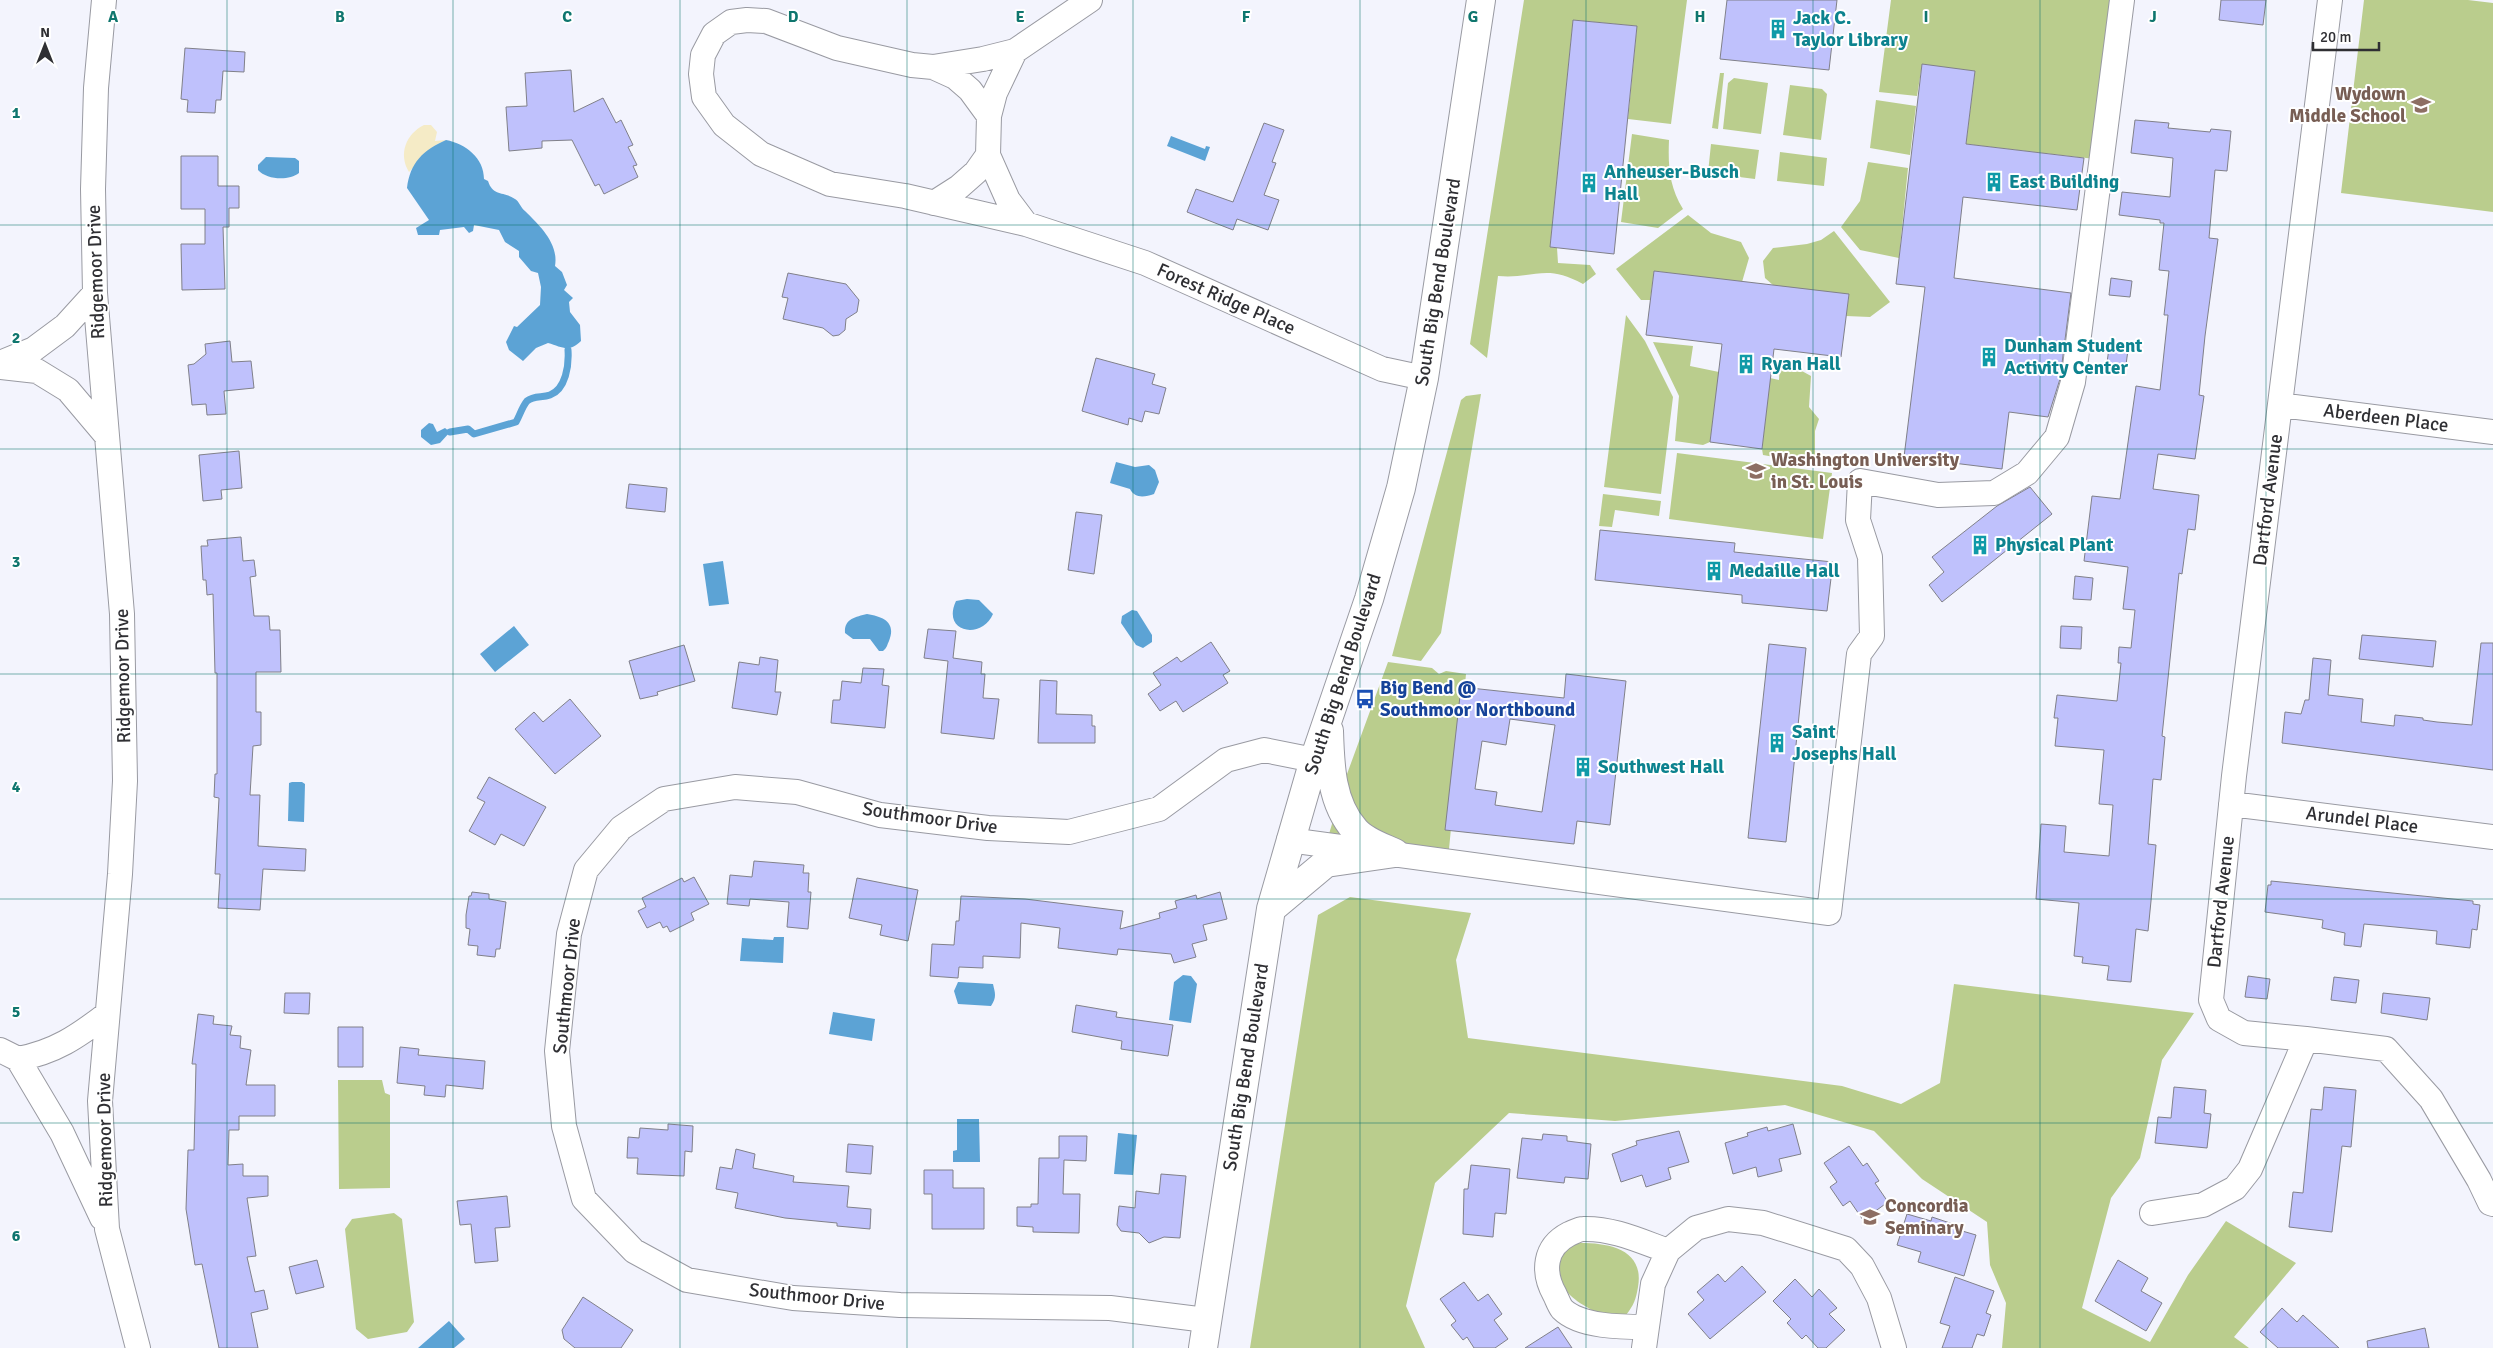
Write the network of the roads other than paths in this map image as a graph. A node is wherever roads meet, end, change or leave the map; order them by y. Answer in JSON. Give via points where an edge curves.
{"nodes":[{"id":1,"x":104,"y":0,"type":"edge"},
{"id":2,"x":1090,"y":0,"type":"edge"},
{"id":3,"x":1481,"y":0,"type":"edge"},
{"id":4,"x":2122,"y":0,"type":"edge"},
{"id":5,"x":2330,"y":0,"type":"edge"},
{"id":6,"x":1015,"y":51,"type":"junction"},
{"id":7,"x":933,"y":67,"type":"junction"},
{"id":8,"x":988,"y":116,"type":"junction"},
{"id":9,"x":988,"y":155,"type":"junction"},
{"id":10,"x":934,"y":203,"type":"junction"},
{"id":11,"x":1026,"y":224,"type":"junction"},
{"id":12,"x":95,"y":293,"type":"junction"},
{"id":13,"x":0,"y":363,"type":"edge"},
{"id":14,"x":0,"y":367,"type":"edge"},
{"id":15,"x":1424,"y":378,"type":"junction"},
{"id":16,"x":2280,"y":405,"type":"junction"},
{"id":17,"x":2493,"y":432,"type":"edge"},
{"id":18,"x":106,"y":435,"type":"junction"},
{"id":19,"x":1328,"y":718,"type":"junction"},
{"id":20,"x":1314,"y":760,"type":"junction"},
{"id":21,"x":2231,"y":804,"type":"junction"},
{"id":22,"x":2493,"y":837,"type":"edge"},
{"id":23,"x":1290,"y":840,"type":"junction"},
{"id":24,"x":1395,"y":853,"type":"junction"},
{"id":25,"x":1271,"y":909,"type":"junction"},
{"id":26,"x":107,"y":1014,"type":"junction"},
{"id":27,"x":2306,"y":1039,"type":"junction"},
{"id":28,"x":9,"y":1054,"type":"edge"},
{"id":29,"x":2493,"y":1204,"type":"edge"},
{"id":30,"x":2152,"y":1213,"type":"dead end"},
{"id":31,"x":107,"y":1229,"type":"junction"},
{"id":32,"x":1668,"y":1251,"type":"junction"},
{"id":33,"x":1206,"y":1320,"type":"junction"},
{"id":34,"x":1645,"y":1338,"type":"edge"},
{"id":35,"x":138,"y":1348,"type":"edge"},
{"id":36,"x":1203,"y":1348,"type":"edge"},
{"id":37,"x":1894,"y":1348,"type":"edge"}],
"edges":[{"from":1,"to":12,"type":"street","name":"Ridgemoor Drive","via":[[96,88],[93,189]]},
{"from":2,"to":6,"type":"street","name":"Forest Ridge Place"},
{"from":3,"to":15,"type":"main road","name":"South Big Bend Boulevard"},
{"from":4,"to":24,"type":"street","via":[[2073,382],[2057,437],[2027,473],[1994,494],[1938,494],[1860,481],[1858,520],[1870,557],[1872,636],[1859,654],[1829,912]]},
{"from":5,"to":16,"type":"street","name":"Dartford Avenue"},
{"from":6,"to":7,"type":"street","name":"Forest Ridge Place"},
{"from":6,"to":8,"type":"street","name":"Forest Ridge Place"},
{"from":7,"to":8,"type":"street","name":"Forest Ridge Place","via":[[955,77],[970,90]]},
{"from":7,"to":10,"type":"street","name":"Forest Ridge Place","via":[[837,48],[766,21],[747,20],[731,22],[714,34],[703,55],[701,74],[704,97],[724,125],[762,154],[830,184]]},
{"from":8,"to":9,"type":"street","name":"Forest Ridge Place"},
{"from":9,"to":10,"type":"street","via":[[976,172]]},
{"from":9,"to":11,"type":"street","name":"Forest Ridge Place","via":[[1008,200]]},
{"from":10,"to":11,"type":"street","name":"Forest Ridge Place"},
{"from":11,"to":15,"type":"street","name":"Forest Ridge Place","via":[[1146,263],[1382,369]]},
{"from":12,"to":13,"type":"street","via":[[65,326],[34,349]]},
{"from":12,"to":18,"type":"street","name":"Ridgemoor Drive"},
{"from":14,"to":18,"type":"street","via":[[37,371],[68,390]]},
{"from":15,"to":19,"type":"main road","name":"South Big Bend Boulevard","via":[[1401,488],[1369,599]]},
{"from":16,"to":17,"type":"street","name":"Aberdeen Place"},
{"from":16,"to":21,"type":"street","name":"Dartford Avenue"},
{"from":18,"to":26,"type":"street","name":"Ridgemoor Drive","via":[[122,614],[125,782]]},
{"from":19,"to":20,"type":"main road","name":"South Big Bend Boulevard"},
{"from":19,"to":24,"type":"main road","via":[[1333,783],[1344,814],[1356,831]]},
{"from":20,"to":23,"type":"main road","name":"South Big Bend Boulevard"},
{"from":20,"to":33,"type":"street","name":"Southmoor Drive","via":[[1264,750],[1226,760],[1159,809],[1069,832],[988,828],[880,815],[797,792],[735,787],[664,799],[621,828],[586,870],[568,934],[557,1051],[564,1126],[584,1199],[634,1251],[687,1280],[793,1298],[900,1305],[1110,1308]]},
{"from":21,"to":22,"type":"street","name":"Arundel Place"},
{"from":21,"to":27,"type":"street","name":"Dartford Avenue","via":[[2211,1000],[2219,1019],[2244,1033]]},
{"from":23,"to":24,"type":"street"},
{"from":23,"to":25,"type":"main road","name":"South Big Bend Boulevard"},
{"from":24,"to":25,"type":"main road","via":[[1326,863]]},
{"from":25,"to":33,"type":"main road","name":"South Big Bend Boulevard"},
{"from":26,"to":28,"type":"street","via":[[76,1038],[43,1054]]},
{"from":26,"to":31,"type":"street","name":"Ridgemoor Drive","via":[[100,1101]]},
{"from":27,"to":29,"type":"street","via":[[2386,1050],[2431,1100]]},
{"from":27,"to":30,"type":"street","via":[[2250,1169],[2235,1188],[2203,1205]]},
{"from":28,"to":31,"type":"street","via":[[62,1133]]},
{"from":31,"to":35,"type":"street","name":"Ridgemoor Drive"},
{"from":32,"to":34,"type":"street","via":[[1653,1284]]},
{"from":32,"to":34,"type":"street","via":[[1616,1232],[1581,1229],[1559,1239],[1550,1250],[1546,1264],[1549,1285],[1562,1309],[1580,1319]]},
{"from":32,"to":37,"type":"street","via":[[1696,1228],[1728,1219],[1763,1223],[1846,1249],[1862,1266],[1879,1298]]},
{"from":33,"to":36,"type":"main road","name":"South Big Bend Boulevard"}]}
